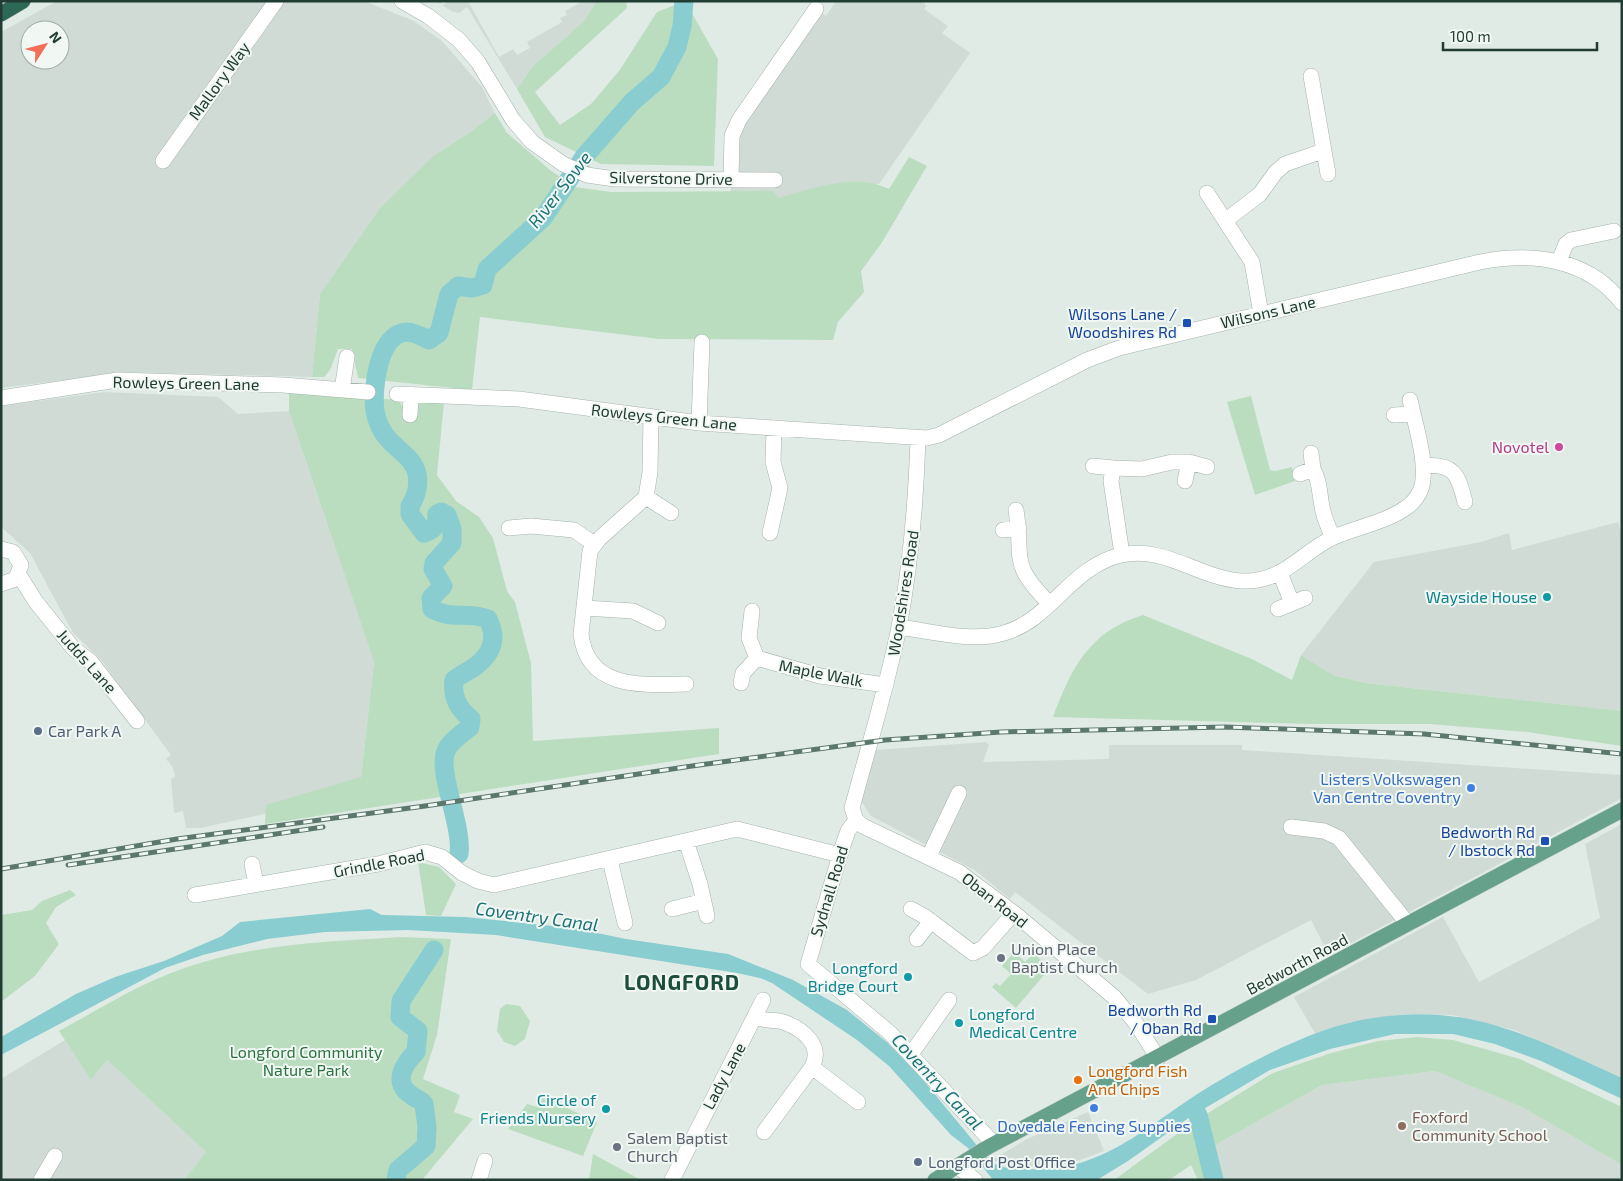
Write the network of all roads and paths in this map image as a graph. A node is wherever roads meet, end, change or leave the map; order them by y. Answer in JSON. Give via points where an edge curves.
{"nodes":[{"id":1,"x":23,"y":1,"type":"edge"},
{"id":2,"x":276,"y":1,"type":"edge"},
{"id":3,"x":402,"y":1,"type":"edge"},
{"id":4,"x":816,"y":9,"type":"dead end"},
{"id":5,"x":1,"y":14,"type":"edge"},
{"id":6,"x":1311,"y":76,"type":"dead end"},
{"id":7,"x":1323,"y":151,"type":"junction"},
{"id":8,"x":163,"y":161,"type":"dead end"},
{"id":9,"x":1328,"y":174,"type":"dead end"},
{"id":10,"x":731,"y":180,"type":"junction"},
{"id":11,"x":775,"y":180,"type":"dead end"},
{"id":12,"x":1207,"y":193,"type":"dead end"},
{"id":13,"x":1226,"y":221,"type":"junction"},
{"id":14,"x":1614,"y":230,"type":"dead end"},
{"id":15,"x":1559,"y":261,"type":"junction"},
{"id":16,"x":1622,"y":303,"type":"edge"},
{"id":17,"x":1261,"y":314,"type":"junction"},
{"id":18,"x":702,"y":342,"type":"dead end"},
{"id":19,"x":347,"y":357,"type":"dead end"},
{"id":20,"x":342,"y":390,"type":"junction"},
{"id":21,"x":368,"y":392,"type":"dead end"},
{"id":22,"x":1,"y":398,"type":"edge"},
{"id":23,"x":410,"y":415,"type":"dead end"},
{"id":24,"x":1394,"y":416,"type":"dead end"},
{"id":25,"x":651,"y":418,"type":"junction"},
{"id":26,"x":699,"y":423,"type":"junction"},
{"id":27,"x":774,"y":428,"type":"junction"},
{"id":28,"x":918,"y":438,"type":"junction"},
{"id":29,"x":1311,"y":453,"type":"dead end"},
{"id":30,"x":1189,"y":462,"type":"junction"},
{"id":31,"x":1093,"y":466,"type":"dead end"},
{"id":32,"x":1423,"y":466,"type":"junction"},
{"id":33,"x":1207,"y":467,"type":"dead end"},
{"id":34,"x":1113,"y":468,"type":"junction"},
{"id":35,"x":1185,"y":481,"type":"dead end"},
{"id":36,"x":646,"y":497,"type":"junction"},
{"id":37,"x":1465,"y":502,"type":"dead end"},
{"id":38,"x":1016,"y":510,"type":"dead end"},
{"id":39,"x":671,"y":513,"type":"dead end"},
{"id":40,"x":509,"y":528,"type":"dead end"},
{"id":41,"x":1018,"y":528,"type":"junction"},
{"id":42,"x":1003,"y":530,"type":"dead end"},
{"id":43,"x":770,"y":533,"type":"dead end"},
{"id":44,"x":1333,"y":537,"type":"junction"},
{"id":45,"x":594,"y":544,"type":"junction"},
{"id":46,"x":3,"y":547,"type":"edge"},
{"id":47,"x":1122,"y":554,"type":"junction"},
{"id":48,"x":1280,"y":573,"type":"junction"},
{"id":49,"x":9,"y":581,"type":"edge"},
{"id":50,"x":1292,"y":603,"type":"dead end"},
{"id":51,"x":1050,"y":604,"type":"junction"},
{"id":52,"x":585,"y":608,"type":"junction"},
{"id":53,"x":752,"y":611,"type":"dead end"},
{"id":54,"x":658,"y":623,"type":"dead end"},
{"id":55,"x":899,"y":627,"type":"junction"},
{"id":56,"x":757,"y":658,"type":"junction"},
{"id":57,"x":742,"y":683,"type":"dead end"},
{"id":58,"x":686,"y":684,"type":"dead end"},
{"id":59,"x":886,"y":685,"type":"junction"},
{"id":60,"x":137,"y":721,"type":"dead end"},
{"id":61,"x":869,"y":744,"type":"joint"},
{"id":62,"x":959,"y":793,"type":"dead end"},
{"id":63,"x":1622,"y":810,"type":"edge"},
{"id":64,"x":856,"y":820,"type":"junction"},
{"id":65,"x":1291,"y":827,"type":"dead end"},
{"id":66,"x":686,"y":841,"type":"junction"},
{"id":67,"x":840,"y":855,"type":"junction"},
{"id":68,"x":929,"y":856,"type":"junction"},
{"id":69,"x":610,"y":860,"type":"junction"},
{"id":70,"x":252,"y":864,"type":"dead end"},
{"id":71,"x":256,"y":884,"type":"junction"},
{"id":72,"x":195,"y":895,"type":"dead end"},
{"id":73,"x":704,"y":900,"type":"junction"},
{"id":74,"x":672,"y":909,"type":"dead end"},
{"id":75,"x":911,"y":909,"type":"dead end"},
{"id":76,"x":1014,"y":913,"type":"junction"},
{"id":77,"x":707,"y":916,"type":"dead end"},
{"id":78,"x":931,"y":921,"type":"junction"},
{"id":79,"x":625,"y":923,"type":"dead end"},
{"id":80,"x":1408,"y":924,"type":"junction"},
{"id":81,"x":917,"y":938,"type":"dead end"},
{"id":82,"x":763,"y":1000,"type":"dead end"},
{"id":83,"x":949,"y":1000,"type":"dead end"},
{"id":84,"x":756,"y":1017,"type":"junction"},
{"id":85,"x":911,"y":1054,"type":"junction"},
{"id":86,"x":1158,"y":1058,"type":"junction"},
{"id":87,"x":812,"y":1067,"type":"junction"},
{"id":88,"x":858,"y":1102,"type":"dead end"},
{"id":89,"x":764,"y":1132,"type":"dead end"},
{"id":90,"x":991,"y":1146,"type":"junction"},
{"id":91,"x":55,"y":1156,"type":"dead end"},
{"id":92,"x":960,"y":1164,"type":"junction"},
{"id":93,"x":41,"y":1180,"type":"edge"},
{"id":94,"x":672,"y":1180,"type":"edge"},
{"id":95,"x":935,"y":1180,"type":"edge"},
{"id":96,"x":975,"y":1180,"type":"edge"}],
"edges":[{"from":1,"to":5,"type":"highway"},
{"from":2,"to":8,"type":"street","name":"Mallory Way"},
{"from":3,"to":10,"type":"street","name":"Silverstone Drive","via":[[459,40],[483,70],[513,120],[532,142],[563,164],[587,175],[615,178]]},
{"from":4,"to":10,"type":"street","via":[[739,120],[732,136]]},
{"from":6,"to":7,"type":"street"},
{"from":7,"to":9,"type":"street"},
{"from":7,"to":13,"type":"street","via":[[1285,164],[1260,194]]},
{"from":10,"to":11,"type":"street","name":"Silverstone Drive"},
{"from":12,"to":13,"type":"street"},
{"from":13,"to":17,"type":"street","via":[[1252,262]]},
{"from":14,"to":15,"type":"street","via":[[1571,240]]},
{"from":15,"to":16,"type":"street","name":"Wilsons Lane","via":[[1593,276]]},
{"from":15,"to":17,"type":"street","name":"Wilsons Lane","via":[[1497,259]]},
{"from":17,"to":28,"type":"street","name":"Wilsons Lane","via":[[1101,354],[939,435]]},
{"from":18,"to":26,"type":"street"},
{"from":19,"to":20,"type":"street"},
{"from":20,"to":21,"type":"street","name":"Rowleys Green Lane"},
{"from":20,"to":22,"type":"street","name":"Rowleys Green Lane","via":[[117,380]]},
{"from":23,"to":25,"type":"street","name":"Rowleys Green Lane","via":[[404,394],[519,398]]},
{"from":24,"to":32,"type":"street","via":[[1412,407]]},
{"from":25,"to":26,"type":"street","name":"Rowleys Green Lane"},
{"from":25,"to":36,"type":"street"},
{"from":26,"to":27,"type":"street","name":"Rowleys Green Lane"},
{"from":27,"to":28,"type":"street","name":"Rowleys Green Lane"},
{"from":27,"to":43,"type":"street","via":[[774,462],[780,488]]},
{"from":28,"to":55,"type":"street","name":"Woodshires Road","via":[[912,542]]},
{"from":29,"to":44,"type":"street","via":[[1307,471],[1320,484],[1323,511]]},
{"from":30,"to":33,"type":"street"},
{"from":30,"to":34,"type":"street","via":[[1172,462],[1142,469]]},
{"from":30,"to":35,"type":"street"},
{"from":31,"to":34,"type":"street"},
{"from":32,"to":37,"type":"street","via":[[1444,466],[1454,472]]},
{"from":32,"to":44,"type":"street","via":[[1421,488],[1408,506]]},
{"from":34,"to":47,"type":"street","via":[[1111,480]]},
{"from":36,"to":39,"type":"street"},
{"from":36,"to":45,"type":"street"},
{"from":38,"to":41,"type":"street"},
{"from":40,"to":45,"type":"street","via":[[531,526],[574,530]]},
{"from":41,"to":42,"type":"street"},
{"from":41,"to":51,"type":"street","via":[[1020,567]]},
{"from":44,"to":48,"type":"street"},
{"from":45,"to":52,"type":"street","via":[[588,560]]},
{"from":46,"to":49,"type":"street","name":"Judds Lane","via":[[20,560]]},
{"from":47,"to":48,"type":"street","via":[[1166,557],[1228,580],[1244,581]]},
{"from":47,"to":51,"type":"street","via":[[1094,565],[1076,577]]},
{"from":48,"to":50,"type":"street"},
{"from":49,"to":60,"type":"street","name":"Judds Lane","via":[[36,602],[73,648],[91,662]]},
{"from":51,"to":55,"type":"street","via":[[1029,622],[1003,634],[971,636]]},
{"from":52,"to":54,"type":"street","via":[[634,611]]},
{"from":52,"to":58,"type":"street","via":[[582,645],[585,655],[597,670],[625,682]]},
{"from":53,"to":56,"type":"street","name":"Maple Walk","via":[[749,638]]},
{"from":55,"to":59,"type":"street","name":"Woodshires Road"},
{"from":56,"to":57,"type":"street","name":"Maple Walk","via":[[743,673]]},
{"from":56,"to":59,"type":"street","name":"Maple Walk","via":[[820,676]]},
{"from":59,"to":61,"type":"street","name":"Woodshires Road"},
{"from":61,"to":64,"type":"street","name":"Sydnall Road","via":[[852,808]]},
{"from":62,"to":68,"type":"street"},
{"from":63,"to":80,"type":"main road","name":"Bedworth Road"},
{"from":64,"to":67,"type":"street","name":"Sydnall Road","via":[[848,831]]},
{"from":64,"to":68,"type":"street","name":"Oban Road","via":[[896,843]]},
{"from":65,"to":80,"type":"street","via":[[1339,838]]},
{"from":66,"to":67,"type":"street","name":"Grindle Road","via":[[742,829]]},
{"from":66,"to":69,"type":"street","name":"Grindle Road"},
{"from":66,"to":73,"type":"street"},
{"from":67,"to":85,"type":"street","name":"Sydnall Road","via":[[808,964],[883,1026]]},
{"from":68,"to":76,"type":"street","name":"Oban Road","via":[[967,876]]},
{"from":69,"to":71,"type":"street","name":"Grindle Road","via":[[494,885],[462,874],[436,854],[425,852],[378,864]]},
{"from":69,"to":79,"type":"street"},
{"from":70,"to":71,"type":"street"},
{"from":71,"to":72,"type":"street","name":"Grindle Road"},
{"from":73,"to":74,"type":"street"},
{"from":73,"to":77,"type":"street"},
{"from":75,"to":78,"type":"street"},
{"from":76,"to":78,"type":"street","via":[[976,953]]},
{"from":76,"to":86,"type":"street","name":"Oban Road","via":[[1114,997]]},
{"from":78,"to":81,"type":"street"},
{"from":80,"to":86,"type":"main road","name":"Bedworth Road"},
{"from":82,"to":84,"type":"street","name":"Lady Lane"},
{"from":83,"to":85,"type":"street"},
{"from":84,"to":87,"type":"street","via":[[768,1022],[785,1022],[807,1036],[816,1051]]},
{"from":84,"to":94,"type":"street","name":"Lady Lane"},
{"from":85,"to":90,"type":"street","name":"Sydnall Road"},
{"from":86,"to":90,"type":"main road","name":"Bedworth Road"},
{"from":87,"to":88,"type":"street"},
{"from":87,"to":89,"type":"street"},
{"from":90,"to":92,"type":"main road","name":"Bedworth Road"},
{"from":91,"to":93,"type":"street"},
{"from":92,"to":95,"type":"main road","name":"Bedworth Road"},
{"from":92,"to":96,"type":"street"}]}
